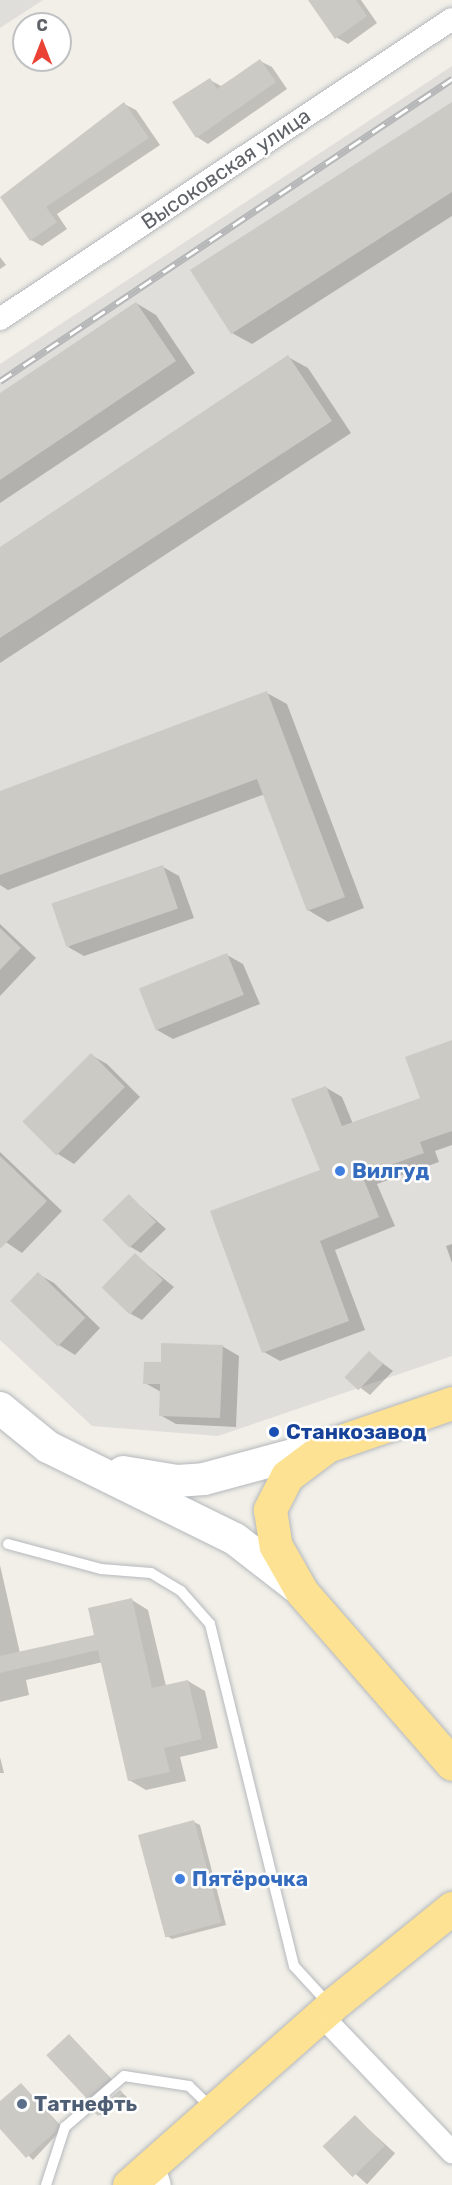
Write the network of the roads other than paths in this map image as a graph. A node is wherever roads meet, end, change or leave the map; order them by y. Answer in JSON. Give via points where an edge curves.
{"nodes":[{"id":1,"x":452,"y":19,"type":"edge"},
{"id":2,"x":0,"y":319,"type":"edge"},
{"id":3,"x":452,"y":1403,"type":"edge"},
{"id":4,"x":0,"y":1408,"type":"edge"},
{"id":5,"x":327,"y":1446,"type":"junction"},
{"id":6,"x":48,"y":1447,"type":"junction"},
{"id":7,"x":8,"y":1544,"type":"dead end"},
{"id":8,"x":302,"y":1592,"type":"junction"},
{"id":9,"x":452,"y":1764,"type":"edge"},
{"id":10,"x":452,"y":1908,"type":"edge"},
{"id":11,"x":326,"y":2011,"type":"junction"},
{"id":12,"x":215,"y":2111,"type":"junction"},
{"id":13,"x":452,"y":2152,"type":"edge"},
{"id":14,"x":148,"y":2178,"type":"edge"},
{"id":15,"x":46,"y":2185,"type":"edge"}],
"edges":[{"from":1,"to":2,"type":"street","name":"Высоковская улица"},
{"from":3,"to":5,"type":"highway"},
{"from":4,"to":6,"type":"street"},
{"from":5,"to":6,"type":"street","via":[[204,1479],[177,1481],[113,1470]]},
{"from":5,"to":8,"type":"highway","via":[[287,1476],[270,1510],[276,1546]]},
{"from":6,"to":8,"type":"street","via":[[235,1539]]},
{"from":7,"to":11,"type":"lane","via":[[101,1569],[151,1573],[181,1591],[210,1624],[294,1966]]},
{"from":8,"to":9,"type":"highway"},
{"from":10,"to":11,"type":"highway"},
{"from":11,"to":12,"type":"highway"},
{"from":11,"to":13,"type":"street"},
{"from":12,"to":14,"type":"highway"},
{"from":12,"to":15,"type":"lane","via":[[189,2086],[124,2076],[65,2127]]}]}
